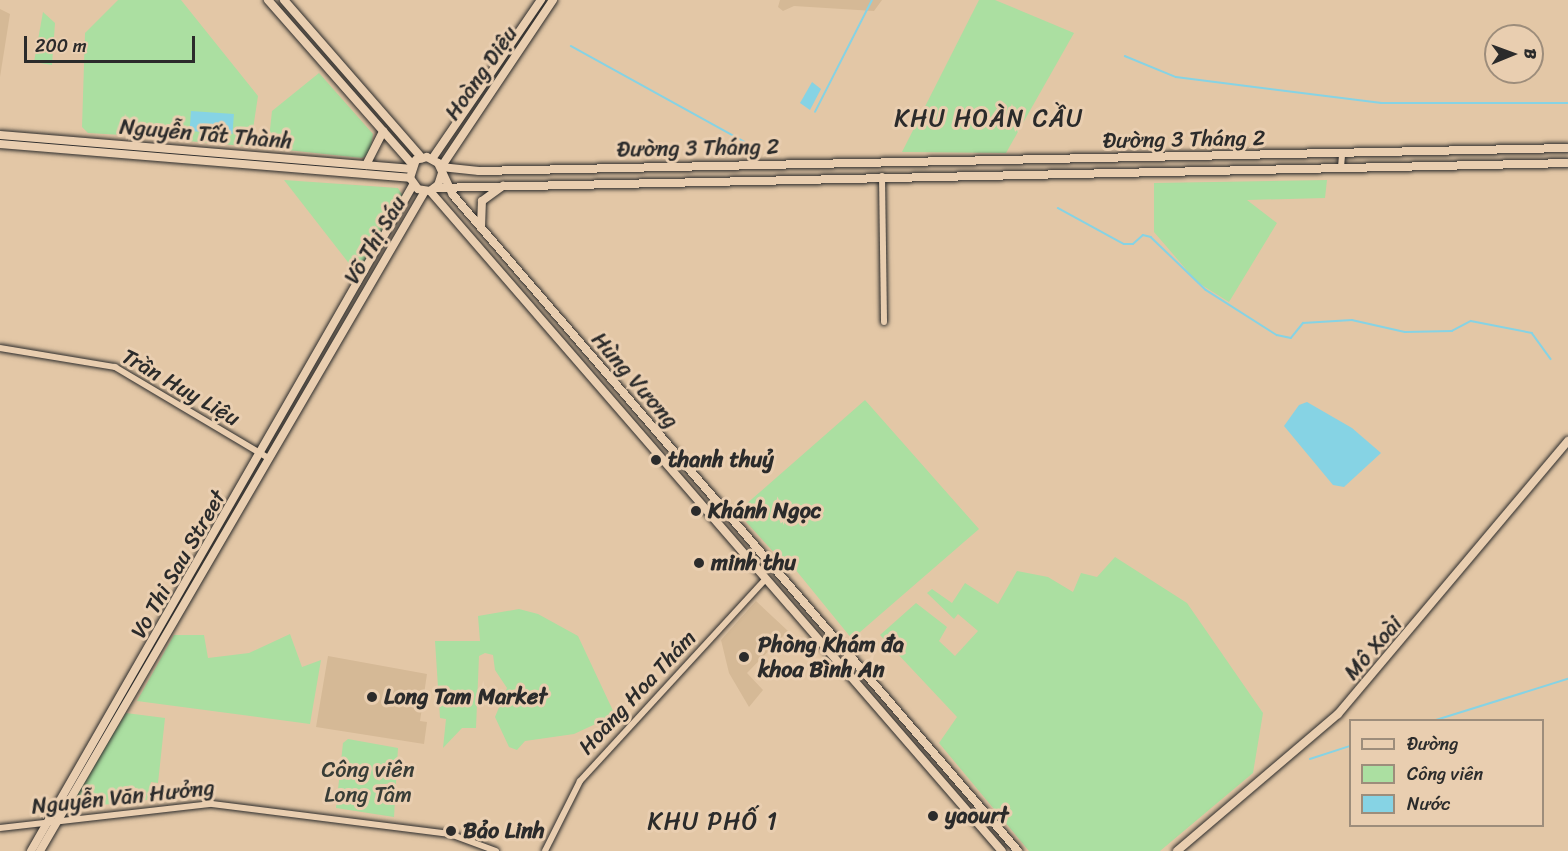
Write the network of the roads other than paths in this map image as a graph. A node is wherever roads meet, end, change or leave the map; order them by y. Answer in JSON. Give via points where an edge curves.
{"nodes":[{"id":1,"x":268,"y":0,"type":"edge"},
{"id":2,"x":284,"y":0,"type":"edge"},
{"id":3,"x":541,"y":0,"type":"edge"},
{"id":4,"x":553,"y":0,"type":"edge"},
{"id":5,"x":383,"y":131,"type":"junction"},
{"id":6,"x":0,"y":135,"type":"edge"},
{"id":7,"x":0,"y":144,"type":"edge"},
{"id":8,"x":1568,"y":148,"type":"edge"},
{"id":9,"x":1342,"y":154,"type":"junction"},
{"id":10,"x":422,"y":158,"type":"junction"},
{"id":11,"x":1108,"y":158,"type":"junction"},
{"id":12,"x":432,"y":159,"type":"junction"},
{"id":13,"x":1568,"y":163,"type":"edge"},
{"id":14,"x":366,"y":165,"type":"junction"},
{"id":15,"x":1341,"y":167,"type":"junction"},
{"id":16,"x":442,"y":170,"type":"junction"},
{"id":17,"x":1109,"y":171,"type":"junction"},
{"id":18,"x":411,"y":174,"type":"junction"},
{"id":19,"x":882,"y":176,"type":"junction"},
{"id":20,"x":514,"y":183,"type":"junction"},
{"id":21,"x":449,"y":186,"type":"junction"},
{"id":22,"x":430,"y":190,"type":"junction"},
{"id":23,"x":482,"y":229,"type":"junction"},
{"id":24,"x":884,"y":322,"type":"dead end"},
{"id":25,"x":0,"y":348,"type":"edge"},
{"id":26,"x":650,"y":425,"type":"junction"},
{"id":27,"x":639,"y":434,"type":"junction"},
{"id":28,"x":1568,"y":441,"type":"edge"},
{"id":29,"x":265,"y":457,"type":"junction"},
{"id":30,"x":720,"y":505,"type":"junction"},
{"id":31,"x":708,"y":513,"type":"junction"},
{"id":32,"x":209,"y":554,"type":"junction"},
{"id":33,"x":776,"y":572,"type":"junction"},
{"id":34,"x":765,"y":580,"type":"junction"},
{"id":35,"x":849,"y":653,"type":"junction"},
{"id":36,"x":839,"y":662,"type":"junction"},
{"id":37,"x":58,"y":821,"type":"junction"},
{"id":38,"x":48,"y":822,"type":"junction"},
{"id":39,"x":0,"y":828,"type":"edge"},
{"id":40,"x":31,"y":851,"type":"edge"},
{"id":41,"x":40,"y":851,"type":"edge"},
{"id":42,"x":496,"y":851,"type":"edge"},
{"id":43,"x":545,"y":851,"type":"edge"},
{"id":44,"x":1002,"y":851,"type":"edge"},
{"id":45,"x":1018,"y":851,"type":"edge"},
{"id":46,"x":1177,"y":851,"type":"edge"}],
"edges":[{"from":1,"to":5,"type":"main road"},
{"from":2,"to":10,"type":"main road"},
{"from":3,"to":12,"type":"main road","name":"Hoàng Diệu"},
{"from":4,"to":16,"type":"main road","name":"Hoàng Diệu"},
{"from":5,"to":14,"type":"main road"},
{"from":5,"to":18,"type":"main road"},
{"from":6,"to":14,"type":"main road","name":"Nguyễn Tất Thành"},
{"from":7,"to":18,"type":"main road","name":"Nguyễn Tất Thành"},
{"from":8,"to":9,"type":"main road","name":"Đường 3 Tháng 2"},
{"from":9,"to":11,"type":"main road","name":"Đường 3 Tháng 2"},
{"from":9,"to":15,"type":"street"},
{"from":10,"to":12,"type":"main road"},
{"from":10,"to":18,"type":"main road"},
{"from":11,"to":16,"type":"main road","name":"Đường 3 Tháng 2"},
{"from":11,"to":17,"type":"street"},
{"from":12,"to":16,"type":"main road"},
{"from":13,"to":15,"type":"main road","name":"Đường 3 Tháng 2"},
{"from":14,"to":18,"type":"main road","name":"Nguyễn Tất Thành"},
{"from":15,"to":17,"type":"main road","name":"Đường 3 Tháng 2"},
{"from":16,"to":21,"type":"main road","name":"Hùng Vương"},
{"from":16,"to":22,"type":"main road","name":"Hoàng Diệu"},
{"from":17,"to":19,"type":"main road","name":"Đường 3 Tháng 2"},
{"from":18,"to":22,"type":"main road"},
{"from":18,"to":29,"type":"main road","name":"Vo Thi Sau Street"},
{"from":19,"to":20,"type":"main road","name":"Đường 3 Tháng 2"},
{"from":19,"to":24,"type":"street"},
{"from":20,"to":21,"type":"main road","name":"Đường 3 Tháng 2"},
{"from":20,"to":23,"type":"main road","via":[[497,188],[482,201]]},
{"from":21,"to":22,"type":"main road","name":"Đường 3 Tháng 2"},
{"from":21,"to":23,"type":"main road","name":"Hùng Vương"},
{"from":22,"to":27,"type":"main road","name":"Hùng Vương"},
{"from":22,"to":29,"type":"main road","name":"Vo Thi Sau Street"},
{"from":23,"to":26,"type":"main road","name":"Hùng Vương"},
{"from":25,"to":29,"type":"street","name":"Trần Huy Liệu","via":[[115,367]]},
{"from":26,"to":27,"type":"main road"},
{"from":26,"to":30,"type":"main road","name":"Hùng Vương"},
{"from":27,"to":31,"type":"main road","name":"Hùng Vương"},
{"from":28,"to":46,"type":"main road","name":"Mô Xoài","via":[[1345,707]]},
{"from":29,"to":32,"type":"main road","name":"Vo Thi Sau Street"},
{"from":30,"to":31,"type":"main road"},
{"from":30,"to":33,"type":"main road","name":"Hùng Vương"},
{"from":31,"to":34,"type":"main road","name":"Hùng Vương"},
{"from":32,"to":37,"type":"main road","name":"Vo Thi Sau Street"},
{"from":32,"to":38,"type":"main road","name":"Vo Thi Sau Street"},
{"from":33,"to":34,"type":"main road","name":"Hoàng Hoa Thám"},
{"from":33,"to":35,"type":"main road","name":"Hùng Vương"},
{"from":34,"to":36,"type":"main road","name":"Hùng Vương"},
{"from":34,"to":43,"type":"street","name":"Hoàng Hoa Thám","via":[[580,781]]},
{"from":35,"to":36,"type":"main road"},
{"from":35,"to":45,"type":"main road","name":"Hùng Vương"},
{"from":36,"to":44,"type":"main road","name":"Hùng Vương"},
{"from":37,"to":38,"type":"street","name":"Nguyễn Văn Hưởng"},
{"from":37,"to":41,"type":"main road","name":"Vo Thi Sau Street"},
{"from":37,"to":42,"type":"street","name":"Nguyễn Văn Hưởng","via":[[212,804],[450,834]]},
{"from":38,"to":39,"type":"street","name":"Nguyễn Văn Hưởng"},
{"from":38,"to":40,"type":"main road","name":"Vo Thi Sau Street"}]}
